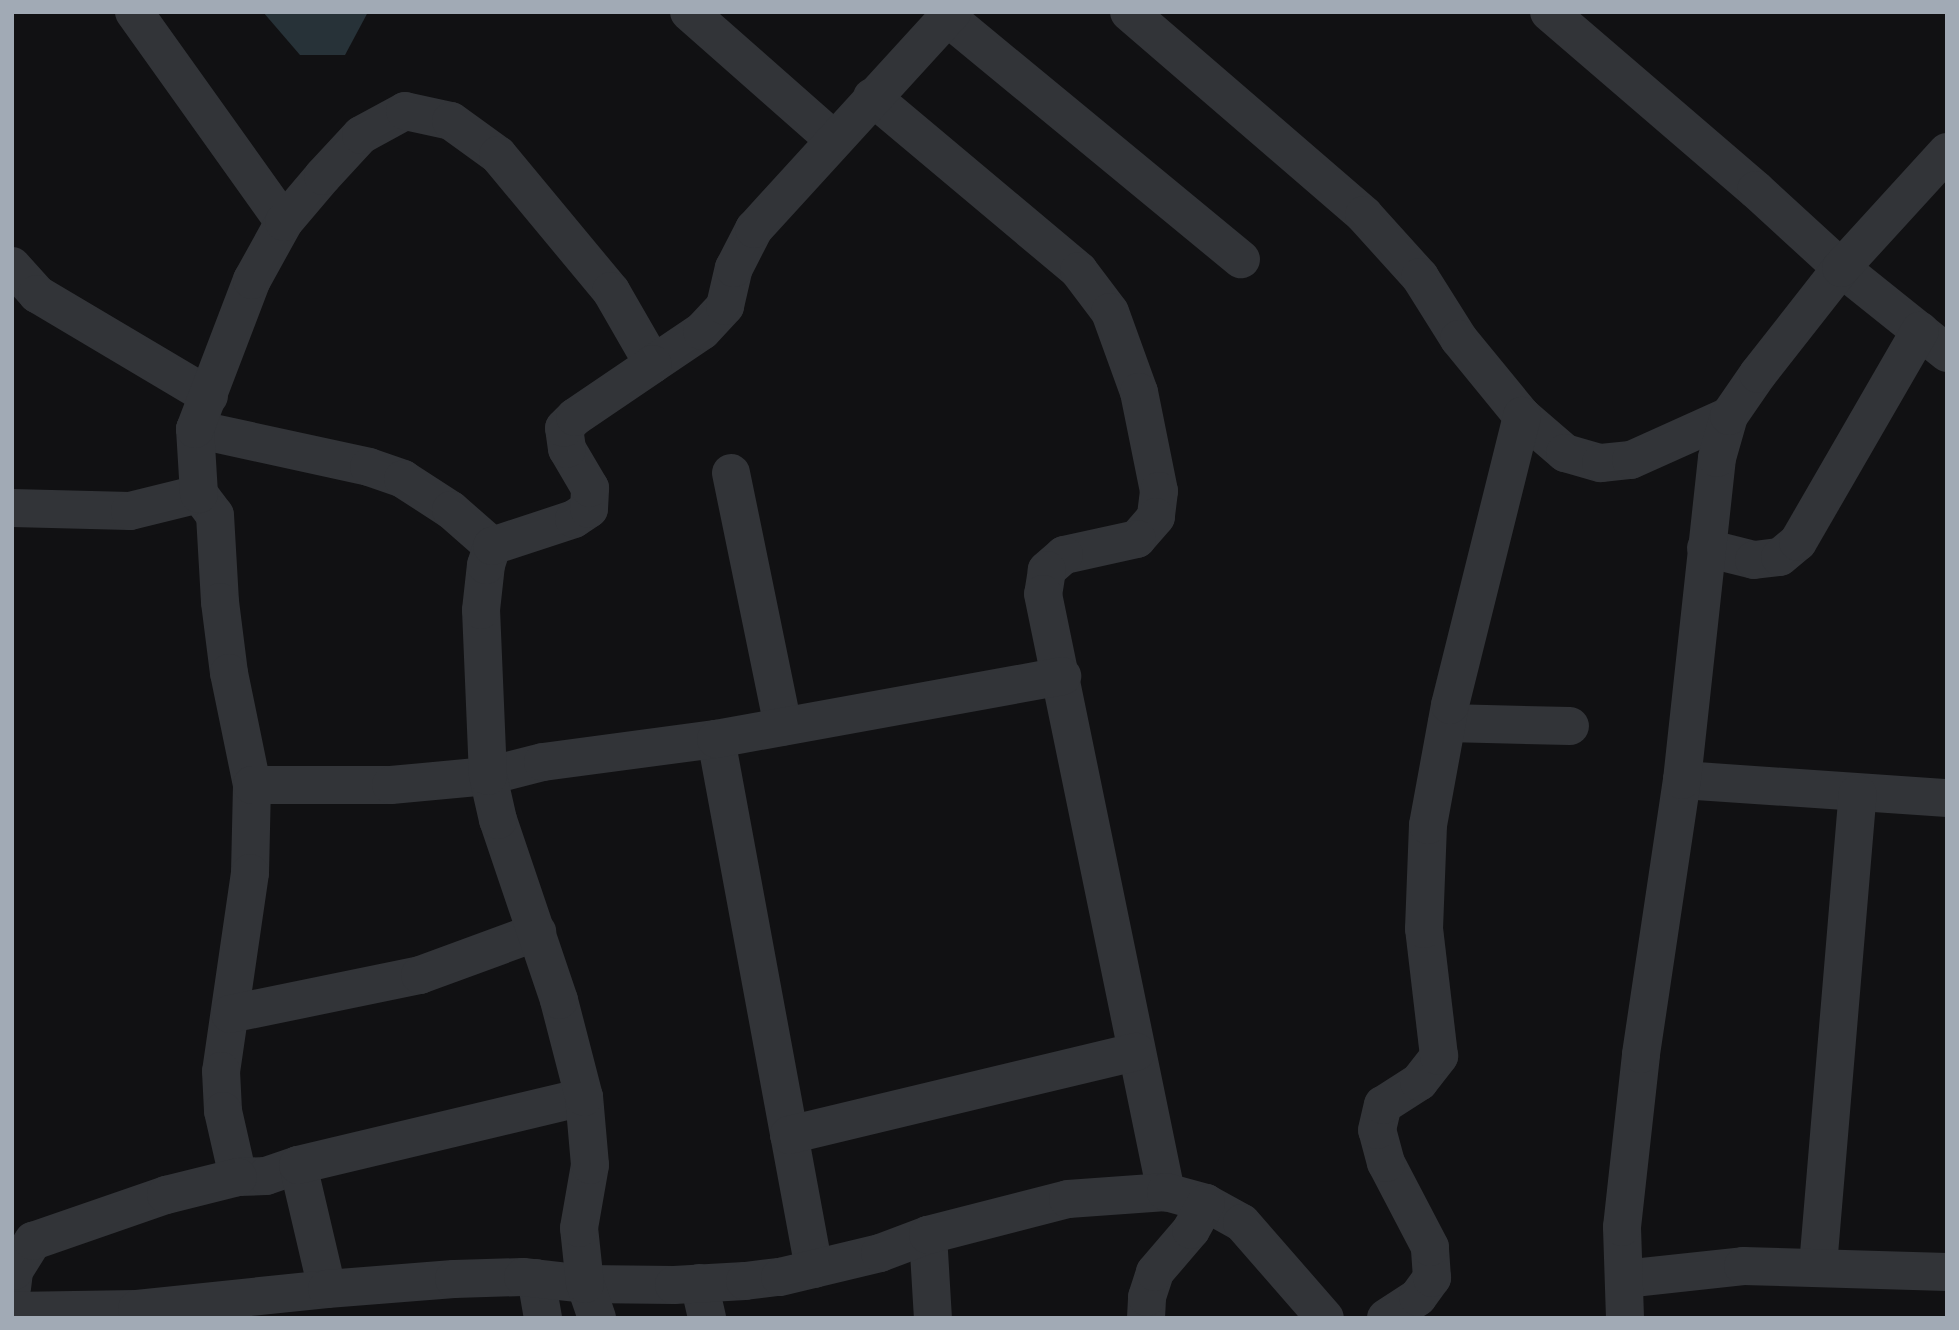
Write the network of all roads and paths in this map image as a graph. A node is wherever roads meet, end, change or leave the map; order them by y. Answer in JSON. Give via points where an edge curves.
{"nodes":[{"id":1,"x":134,"y":12,"type":"edge"},
{"id":2,"x":689,"y":12,"type":"edge"},
{"id":3,"x":1129,"y":12,"type":"edge"},
{"id":4,"x":1549,"y":12,"type":"edge"},
{"id":5,"x":950,"y":15,"type":"edge"},
{"id":6,"x":872,"y":97,"type":"junction"},
{"id":7,"x":833,"y":139,"type":"junction"},
{"id":8,"x":1947,"y":152,"type":"edge"},
{"id":9,"x":284,"y":222,"type":"junction"},
{"id":10,"x":1241,"y":259,"type":"dead end"},
{"id":11,"x":12,"y":266,"type":"edge"},
{"id":12,"x":1841,"y":268,"type":"junction"},
{"id":13,"x":1934,"y":342,"type":"edge"},
{"id":14,"x":653,"y":365,"type":"junction"},
{"id":15,"x":202,"y":413,"type":"junction"},
{"id":16,"x":1521,"y":416,"type":"junction"},
{"id":17,"x":1729,"y":416,"type":"junction"},
{"id":18,"x":731,"y":473,"type":"dead end"},
{"id":19,"x":199,"y":494,"type":"junction"},
{"id":20,"x":12,"y":508,"type":"edge"},
{"id":21,"x":492,"y":546,"type":"junction"},
{"id":22,"x":1706,"y":548,"type":"junction"},
{"id":23,"x":1062,"y":676,"type":"junction"},
{"id":24,"x":1447,"y":723,"type":"junction"},
{"id":25,"x":1570,"y":726,"type":"dead end"},
{"id":26,"x":783,"y":727,"type":"junction"},
{"id":27,"x":716,"y":739,"type":"junction"},
{"id":28,"x":488,"y":776,"type":"junction"},
{"id":29,"x":1682,"y":780,"type":"junction"},
{"id":30,"x":252,"y":785,"type":"junction"},
{"id":31,"x":1858,"y":794,"type":"junction"},
{"id":32,"x":1947,"y":798,"type":"edge"},
{"id":33,"x":537,"y":932,"type":"junction"},
{"id":34,"x":230,"y":1014,"type":"junction"},
{"id":35,"x":1136,"y":1052,"type":"junction"},
{"id":36,"x":584,"y":1097,"type":"junction"},
{"id":37,"x":789,"y":1135,"type":"junction"},
{"id":38,"x":298,"y":1165,"type":"junction"},
{"id":39,"x":238,"y":1177,"type":"junction"},
{"id":40,"x":1166,"y":1192,"type":"junction"},
{"id":41,"x":1206,"y":1203,"type":"junction"},
{"id":42,"x":928,"y":1235,"type":"junction"},
{"id":43,"x":1818,"y":1266,"type":"junction"},
{"id":44,"x":814,"y":1269,"type":"junction"},
{"id":45,"x":1947,"y":1272,"type":"edge"},
{"id":46,"x":536,"y":1278,"type":"junction"},
{"id":47,"x":1624,"y":1279,"type":"junction"},
{"id":48,"x":12,"y":1288,"type":"edge"},
{"id":49,"x":327,"y":1289,"type":"junction"},
{"id":50,"x":591,"y":1301,"type":"edge"},
{"id":51,"x":703,"y":1301,"type":"edge"},
{"id":52,"x":12,"y":1311,"type":"edge"},
{"id":53,"x":543,"y":1318,"type":"edge"},
{"id":54,"x":933,"y":1318,"type":"edge"},
{"id":55,"x":1146,"y":1318,"type":"edge"},
{"id":56,"x":1325,"y":1318,"type":"edge"},
{"id":57,"x":1386,"y":1318,"type":"edge"},
{"id":58,"x":1625,"y":1318,"type":"edge"}],
"edges":[{"from":1,"to":9,"type":"street"},
{"from":2,"to":7,"type":"street"},
{"from":3,"to":16,"type":"street","via":[[1364,215],[1420,277],[1460,339]]},
{"from":4,"to":12,"type":"street"},
{"from":5,"to":6,"type":"street"},
{"from":5,"to":10,"type":"street"},
{"from":6,"to":7,"type":"street"},
{"from":6,"to":23,"type":"street","via":[[1079,271],[1110,312],[1139,392],[1159,491],[1156,517],[1137,539],[1064,555],[1047,570],[1043,594]]},
{"from":7,"to":14,"type":"street","via":[[754,229],[734,268],[725,306],[702,331]]},
{"from":8,"to":12,"type":"street"},
{"from":9,"to":14,"type":"street","via":[[361,135],[405,111],[451,121],[498,155],[567,237],[611,292]]},
{"from":9,"to":15,"type":"street","via":[[252,279]]},
{"from":11,"to":15,"type":"street","via":[[37,294]]},
{"from":12,"to":13,"type":"street"},
{"from":12,"to":17,"type":"street"},
{"from":13,"to":22,"type":"street","via":[[1798,541],[1780,556],[1754,560]]},
{"from":14,"to":21,"type":"street","via":[[564,428],[567,449],[590,488],[589,509],[574,519]]},
{"from":15,"to":19,"type":"street"},
{"from":15,"to":21,"type":"street","via":[[403,479],[451,510]]},
{"from":16,"to":17,"type":"street","via":[[1566,453],[1601,463],[1631,460]]},
{"from":16,"to":24,"type":"street"},
{"from":17,"to":22,"type":"street","via":[[1717,458]]},
{"from":18,"to":26,"type":"street"},
{"from":19,"to":20,"type":"street","via":[[130,511]]},
{"from":19,"to":30,"type":"street","via":[[215,515],[229,673]]},
{"from":21,"to":28,"type":"street","via":[[481,610]]},
{"from":22,"to":29,"type":"street"},
{"from":23,"to":26,"type":"street"},
{"from":23,"to":35,"type":"street"},
{"from":24,"to":25,"type":"street"},
{"from":24,"to":57,"type":"street","via":[[1428,825],[1424,929],[1439,1056],[1419,1082],[1383,1105],[1377,1130],[1386,1163],[1430,1247],[1432,1278],[1418,1297]]},
{"from":26,"to":27,"type":"street"},
{"from":27,"to":28,"type":"street","via":[[556,760]]},
{"from":27,"to":37,"type":"street"},
{"from":28,"to":30,"type":"street","via":[[391,785]]},
{"from":28,"to":33,"type":"street","via":[[498,820]]},
{"from":29,"to":31,"type":"street"},
{"from":29,"to":47,"type":"street","via":[[1641,1054],[1622,1227]]},
{"from":30,"to":34,"type":"street","via":[[250,873]]},
{"from":31,"to":32,"type":"street"},
{"from":31,"to":43,"type":"street"},
{"from":33,"to":34,"type":"street","via":[[420,975]]},
{"from":33,"to":36,"type":"street"},
{"from":34,"to":39,"type":"street","via":[[221,1084]]},
{"from":35,"to":37,"type":"street"},
{"from":35,"to":40,"type":"street"},
{"from":36,"to":38,"type":"street"},
{"from":36,"to":50,"type":"street","via":[[590,1165],[579,1228]]},
{"from":37,"to":44,"type":"street"},
{"from":38,"to":39,"type":"street","via":[[266,1176]]},
{"from":38,"to":49,"type":"street"},
{"from":39,"to":48,"type":"street","via":[[166,1195],[33,1241],[14,1271]]},
{"from":40,"to":41,"type":"street"},
{"from":40,"to":42,"type":"street","via":[[1068,1199]]},
{"from":41,"to":55,"type":"street","via":[[1191,1230],[1155,1272]]},
{"from":41,"to":56,"type":"street","via":[[1242,1223]]},
{"from":42,"to":44,"type":"street","via":[[880,1253]]},
{"from":42,"to":54,"type":"street"},
{"from":43,"to":45,"type":"street"},
{"from":43,"to":47,"type":"street","via":[[1744,1266]]},
{"from":44,"to":51,"type":"street"},
{"from":46,"to":49,"type":"street"},
{"from":46,"to":50,"type":"street"},
{"from":46,"to":53,"type":"street"},
{"from":47,"to":58,"type":"street"},
{"from":49,"to":52,"type":"street","via":[[137,1309]]},
{"from":50,"to":51,"type":"street"}]}
